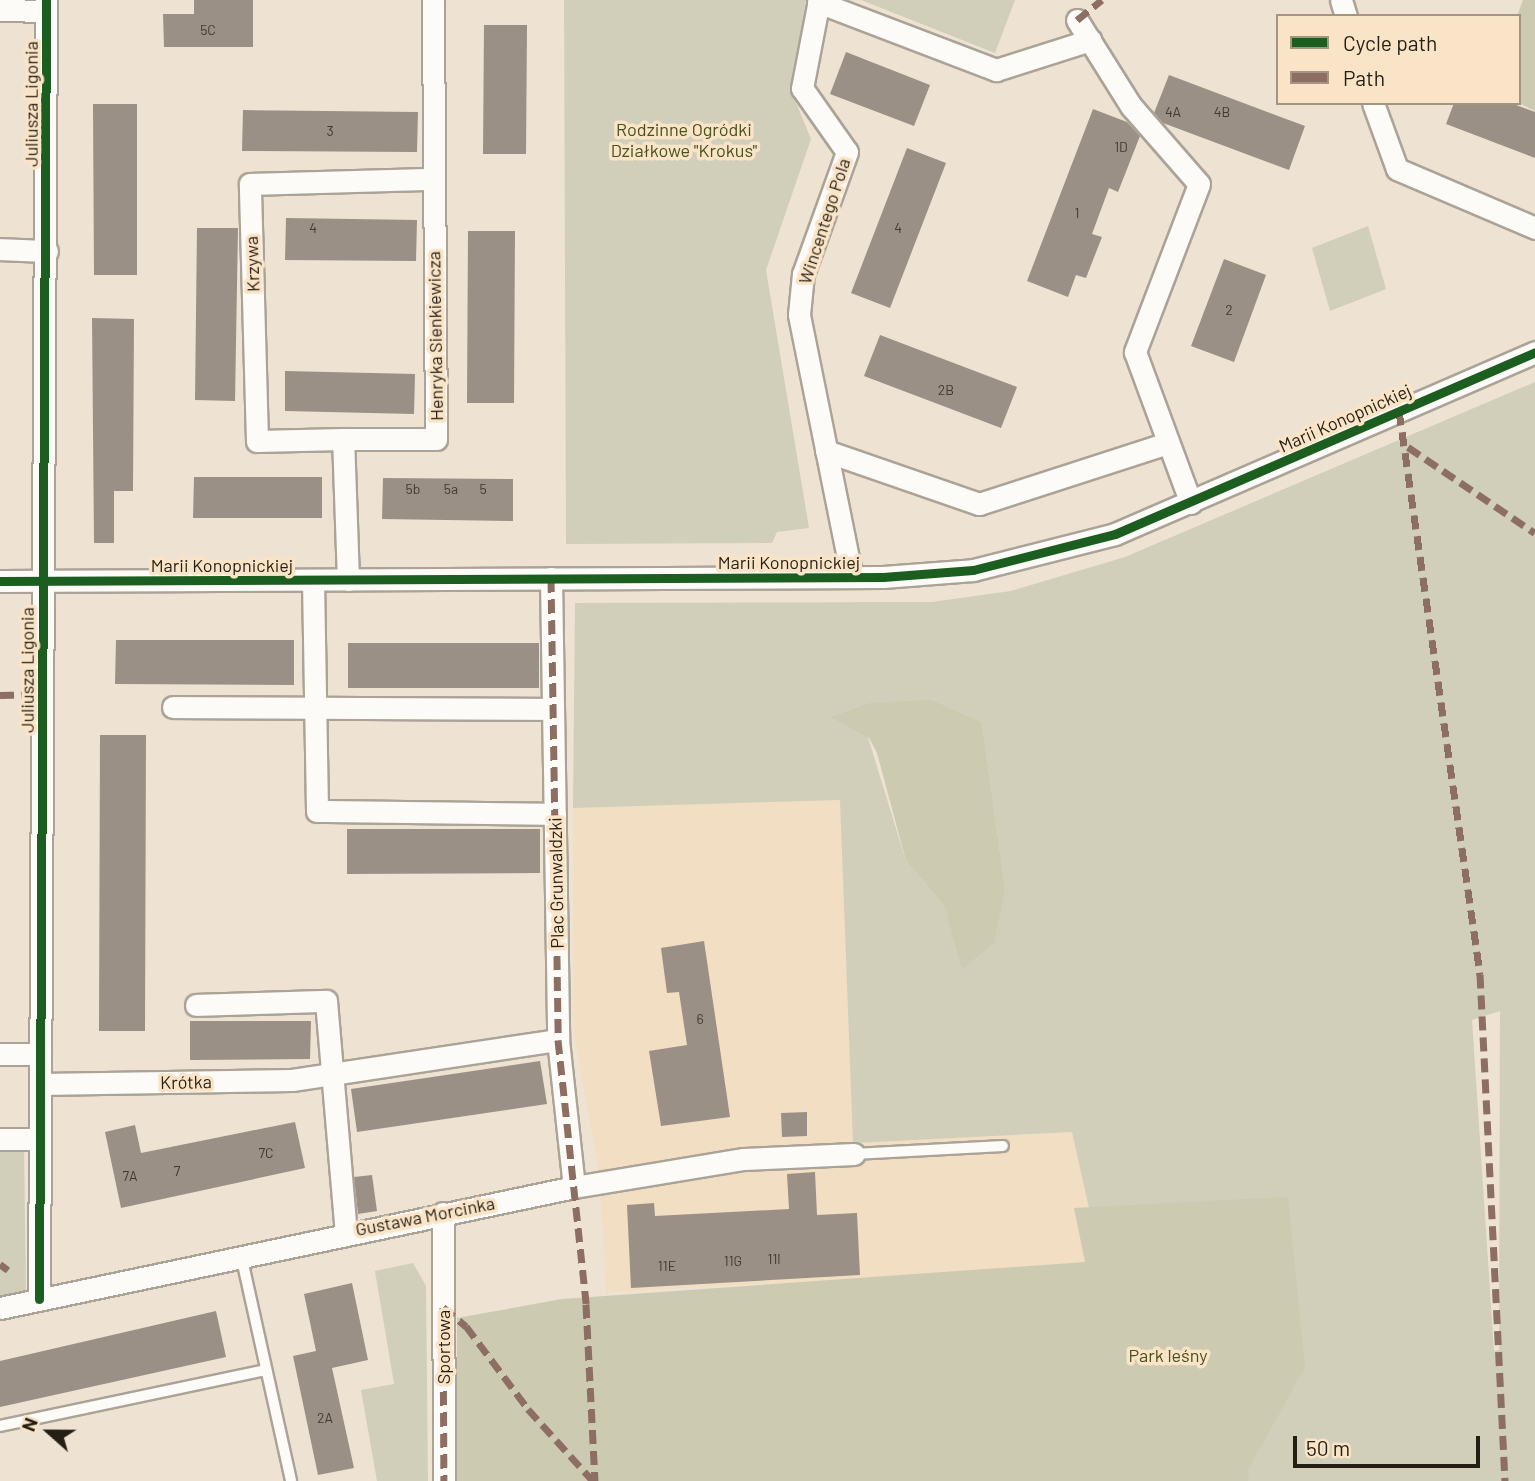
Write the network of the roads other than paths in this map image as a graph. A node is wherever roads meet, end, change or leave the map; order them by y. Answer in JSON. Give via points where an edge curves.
{"nodes":[{"id":1,"x":433,"y":0,"type":"edge"},
{"id":2,"x":819,"y":1,"type":"edge"},
{"id":3,"x":46,"y":6,"type":"edge"},
{"id":4,"x":0,"y":10,"type":"edge"},
{"id":5,"x":1077,"y":20,"type":"dead end"},
{"id":6,"x":1090,"y":40,"type":"junction"},
{"id":7,"x":1374,"y":105,"type":"edge"},
{"id":8,"x":433,"y":179,"type":"junction"},
{"id":9,"x":1535,"y":228,"type":"edge"},
{"id":10,"x":0,"y":249,"type":"edge"},
{"id":11,"x":47,"y":251,"type":"junction"},
{"id":12,"x":1535,"y":352,"type":"edge"},
{"id":13,"x":343,"y":439,"type":"junction"},
{"id":14,"x":1168,"y":443,"type":"junction"},
{"id":15,"x":826,"y":451,"type":"junction"},
{"id":16,"x":1191,"y":503,"type":"junction"},
{"id":17,"x":852,"y":577,"type":"junction"},
{"id":18,"x":551,"y":578,"type":"junction"},
{"id":19,"x":313,"y":580,"type":"junction"},
{"id":20,"x":348,"y":580,"type":"junction"},
{"id":21,"x":0,"y":581,"type":"edge"},
{"id":22,"x":43,"y":581,"type":"junction"},
{"id":23,"x":173,"y":706,"type":"dead end"},
{"id":24,"x":315,"y":706,"type":"junction"},
{"id":25,"x":551,"y":709,"type":"junction"},
{"id":26,"x":555,"y":814,"type":"junction"},
{"id":27,"x":196,"y":1005,"type":"dead end"},
{"id":28,"x":558,"y":1040,"type":"junction"},
{"id":29,"x":0,"y":1054,"type":"edge"},
{"id":30,"x":40,"y":1054,"type":"junction"},
{"id":31,"x":332,"y":1074,"type":"junction"},
{"id":32,"x":40,"y":1084,"type":"junction"},
{"id":33,"x":0,"y":1139,"type":"edge"},
{"id":34,"x":40,"y":1139,"type":"junction"},
{"id":35,"x":1003,"y":1146,"type":"dead end"},
{"id":36,"x":854,"y":1154,"type":"joint"},
{"id":37,"x":575,"y":1187,"type":"junction"},
{"id":38,"x":443,"y":1213,"type":"junction"},
{"id":39,"x":346,"y":1231,"type":"junction"},
{"id":40,"x":241,"y":1254,"type":"junction"},
{"id":41,"x":39,"y":1299,"type":"junction"},
{"id":42,"x":0,"y":1308,"type":"edge"},
{"id":43,"x":265,"y":1370,"type":"junction"},
{"id":44,"x":0,"y":1426,"type":"edge"},
{"id":45,"x":291,"y":1481,"type":"edge"},
{"id":46,"x":444,"y":1481,"type":"edge"}],
"edges":[{"from":1,"to":8,"type":"street","name":"Henryka Sienkiewicza"},
{"from":2,"to":6,"type":"street","via":[[996,70]]},
{"from":2,"to":15,"type":"street","name":"Wincentego Pola","via":[[802,88],[847,152],[803,274],[799,315]]},
{"from":3,"to":4,"type":"street"},
{"from":3,"to":11,"type":"street","name":"Juliusza Ligonia"},
{"from":5,"to":6,"type":"street"},
{"from":6,"to":14,"type":"street","via":[[1131,106],[1199,184],[1135,352]]},
{"from":7,"to":9,"type":"street","via":[[1397,169]]},
{"from":8,"to":13,"type":"street","name":"Henryka Sienkiewicza","via":[[436,439]]},
{"from":8,"to":13,"type":"street","name":"Krzywa","via":[[250,184],[257,441]]},
{"from":10,"to":11,"type":"street"},
{"from":11,"to":22,"type":"street","name":"Juliusza Ligonia"},
{"from":12,"to":16,"type":"street","name":"Marii Konopnickiej"},
{"from":13,"to":20,"type":"street"},
{"from":14,"to":15,"type":"street","via":[[979,503]]},
{"from":14,"to":16,"type":"street"},
{"from":15,"to":17,"type":"street","name":"Wincentego Pola"},
{"from":16,"to":17,"type":"street","name":"Marii Konopnickiej","via":[[1032,558],[929,575]]},
{"from":17,"to":18,"type":"street","name":"Marii Konopnickiej"},
{"from":18,"to":20,"type":"street","name":"Marii Konopnickiej"},
{"from":18,"to":25,"type":"street","name":"Plac Grunwaldzki"},
{"from":19,"to":20,"type":"street","name":"Marii Konopnickiej"},
{"from":19,"to":22,"type":"street","name":"Marii Konopnickiej"},
{"from":19,"to":24,"type":"street"},
{"from":21,"to":22,"type":"street","name":"Marii Konopnickiej"},
{"from":22,"to":30,"type":"street","name":"Juliusza Ligonia"},
{"from":23,"to":24,"type":"street"},
{"from":24,"to":25,"type":"street"},
{"from":24,"to":26,"type":"street","via":[[317,811]]},
{"from":25,"to":26,"type":"street","name":"Plac Grunwaldzki"},
{"from":26,"to":28,"type":"street","name":"Plac Grunwaldzki"},
{"from":27,"to":31,"type":"street","via":[[326,1001]]},
{"from":28,"to":31,"type":"street","name":"Krótka"},
{"from":28,"to":37,"type":"street","name":"Plac Grunwaldzki"},
{"from":29,"to":30,"type":"street"},
{"from":30,"to":32,"type":"street","name":"Juliusza Ligonia"},
{"from":31,"to":32,"type":"street","name":"Krótka","via":[[292,1080]]},
{"from":31,"to":39,"type":"street"},
{"from":32,"to":34,"type":"street","name":"Juliusza Ligonia"},
{"from":33,"to":34,"type":"street"},
{"from":34,"to":41,"type":"street","name":"Juliusza Ligonia"},
{"from":35,"to":36,"type":"lane"},
{"from":36,"to":37,"type":"street","name":"Gustawa Morcinka","via":[[744,1159]]},
{"from":37,"to":38,"type":"street","name":"Gustawa Morcinka"},
{"from":38,"to":39,"type":"street","name":"Gustawa Morcinka"},
{"from":38,"to":46,"type":"street","name":"Sportowa"},
{"from":39,"to":40,"type":"street","name":"Gustawa Morcinka"},
{"from":40,"to":41,"type":"street","name":"Gustawa Morcinka"},
{"from":40,"to":43,"type":"lane"},
{"from":41,"to":42,"type":"street","name":"Gustawa Morcinka"},
{"from":43,"to":44,"type":"lane"},
{"from":43,"to":45,"type":"lane"}]}
